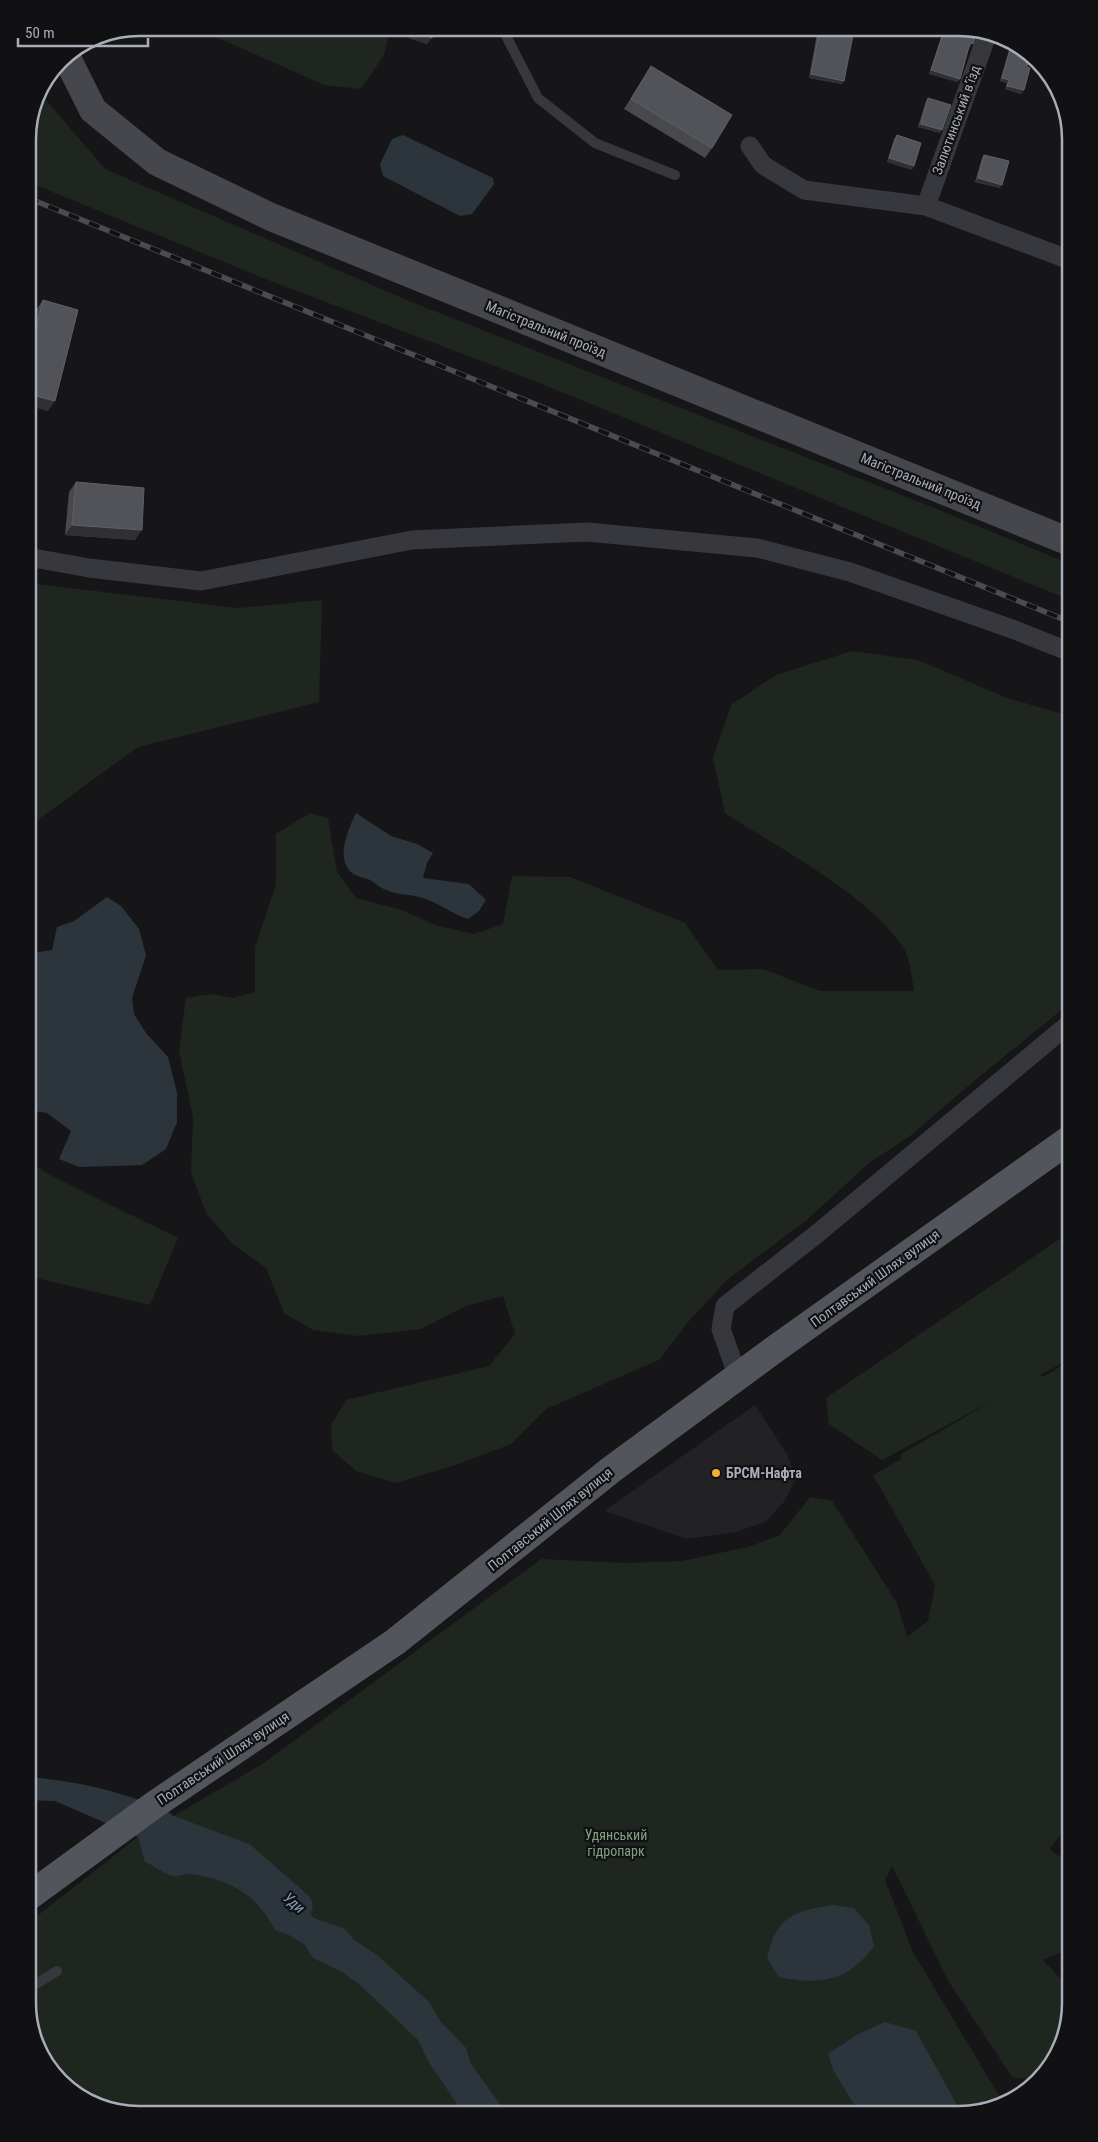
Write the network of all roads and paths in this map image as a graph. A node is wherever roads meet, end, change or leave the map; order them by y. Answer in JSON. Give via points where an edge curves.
{"nodes":[{"id":1,"x":506,"y":36,"type":"edge"},
{"id":2,"x":985,"y":40,"type":"edge"},
{"id":3,"x":70,"y":63,"type":"edge"},
{"id":4,"x":750,"y":146,"type":"dead end"},
{"id":5,"x":675,"y":175,"type":"dead end"},
{"id":6,"x":926,"y":206,"type":"junction"},
{"id":7,"x":1062,"y":257,"type":"edge"},
{"id":8,"x":1062,"y":539,"type":"edge"},
{"id":9,"x":36,"y":558,"type":"edge"},
{"id":10,"x":1062,"y":649,"type":"edge"},
{"id":11,"x":1062,"y":1030,"type":"edge"},
{"id":12,"x":1062,"y":1144,"type":"edge"},
{"id":13,"x":738,"y":1377,"type":"junction"},
{"id":14,"x":36,"y":1892,"type":"edge"},
{"id":15,"x":57,"y":1971,"type":"dead end"},
{"id":16,"x":36,"y":1984,"type":"edge"}],
"edges":[{"from":1,"to":5,"type":"lane","via":[[538,98],[595,143]]},
{"from":2,"to":6,"type":"street","name":"Залютинський в’їзд"},
{"from":3,"to":8,"type":"main road","name":"Магістральний проїзд","via":[[93,110],[157,162],[271,217]]},
{"from":4,"to":6,"type":"street","via":[[763,165],[804,190]]},
{"from":6,"to":7,"type":"street"},
{"from":9,"to":10,"type":"street","via":[[201,581],[412,540],[586,532],[757,548],[850,572]]},
{"from":11,"to":13,"type":"street","via":[[818,1234],[725,1306],[721,1329]]},
{"from":12,"to":13,"type":"main road","name":"Полтавський Шлях вулиця"},
{"from":13,"to":14,"type":"main road","name":"Полтавський Шлях вулиця","via":[[612,1469],[395,1642],[154,1805]]},
{"from":15,"to":16,"type":"lane"}]}
